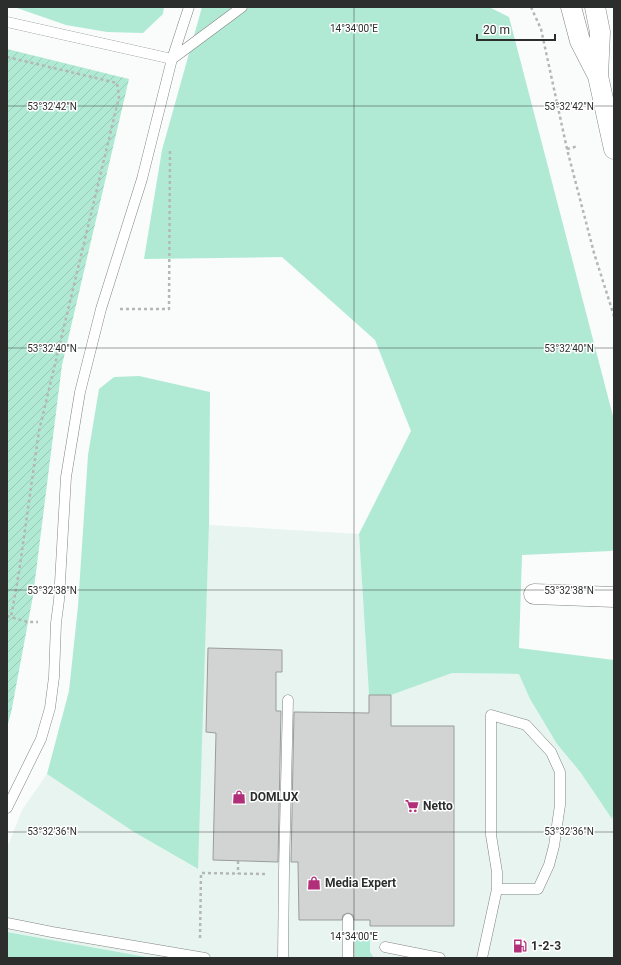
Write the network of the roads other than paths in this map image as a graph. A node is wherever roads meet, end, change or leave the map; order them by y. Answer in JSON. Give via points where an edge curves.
{"nodes":[{"id":1,"x":188,"y":7,"type":"edge"},
{"id":2,"x":242,"y":7,"type":"edge"},
{"id":3,"x":571,"y":7,"type":"edge"},
{"id":4,"x":595,"y":7,"type":"edge"},
{"id":5,"x":7,"y":22,"type":"edge"},
{"id":6,"x":172,"y":59,"type":"junction"},
{"id":7,"x":598,"y":76,"type":"junction"},
{"id":8,"x":614,"y":149,"type":"edge"},
{"id":9,"x":534,"y":594,"type":"dead end"},
{"id":10,"x":614,"y":597,"type":"edge"},
{"id":11,"x":288,"y":700,"type":"dead end"},
{"id":12,"x":7,"y":808,"type":"edge"},
{"id":13,"x":497,"y":889,"type":"junction"},
{"id":14,"x":348,"y":920,"type":"dead end"},
{"id":15,"x":7,"y":923,"type":"edge"},
{"id":16,"x":385,"y":947,"type":"dead end"},
{"id":17,"x":200,"y":957,"type":"edge"},
{"id":18,"x":283,"y":958,"type":"edge"},
{"id":19,"x":348,"y":958,"type":"edge"},
{"id":20,"x":440,"y":958,"type":"edge"},
{"id":21,"x":482,"y":958,"type":"edge"}],
"edges":[{"from":1,"to":6,"type":"lane"},
{"from":2,"to":6,"type":"lane"},
{"from":3,"to":7,"type":"street","via":[[580,41]]},
{"from":4,"to":7,"type":"street","via":[[600,32]]},
{"from":5,"to":6,"type":"lane"},
{"from":6,"to":12,"type":"lane","via":[[142,180],[101,309],[80,392],[66,477],[50,708],[41,739]]},
{"from":7,"to":8,"type":"street"},
{"from":9,"to":10,"type":"street"},
{"from":11,"to":18,"type":"lane"},
{"from":13,"to":13,"type":"lane","via":[[491,835],[491,715],[526,725],[551,752],[560,772],[560,805],[554,846],[538,889]]},
{"from":13,"to":21,"type":"lane"},
{"from":14,"to":19,"type":"lane"},
{"from":15,"to":17,"type":"lane"},
{"from":16,"to":20,"type":"lane"}]}
